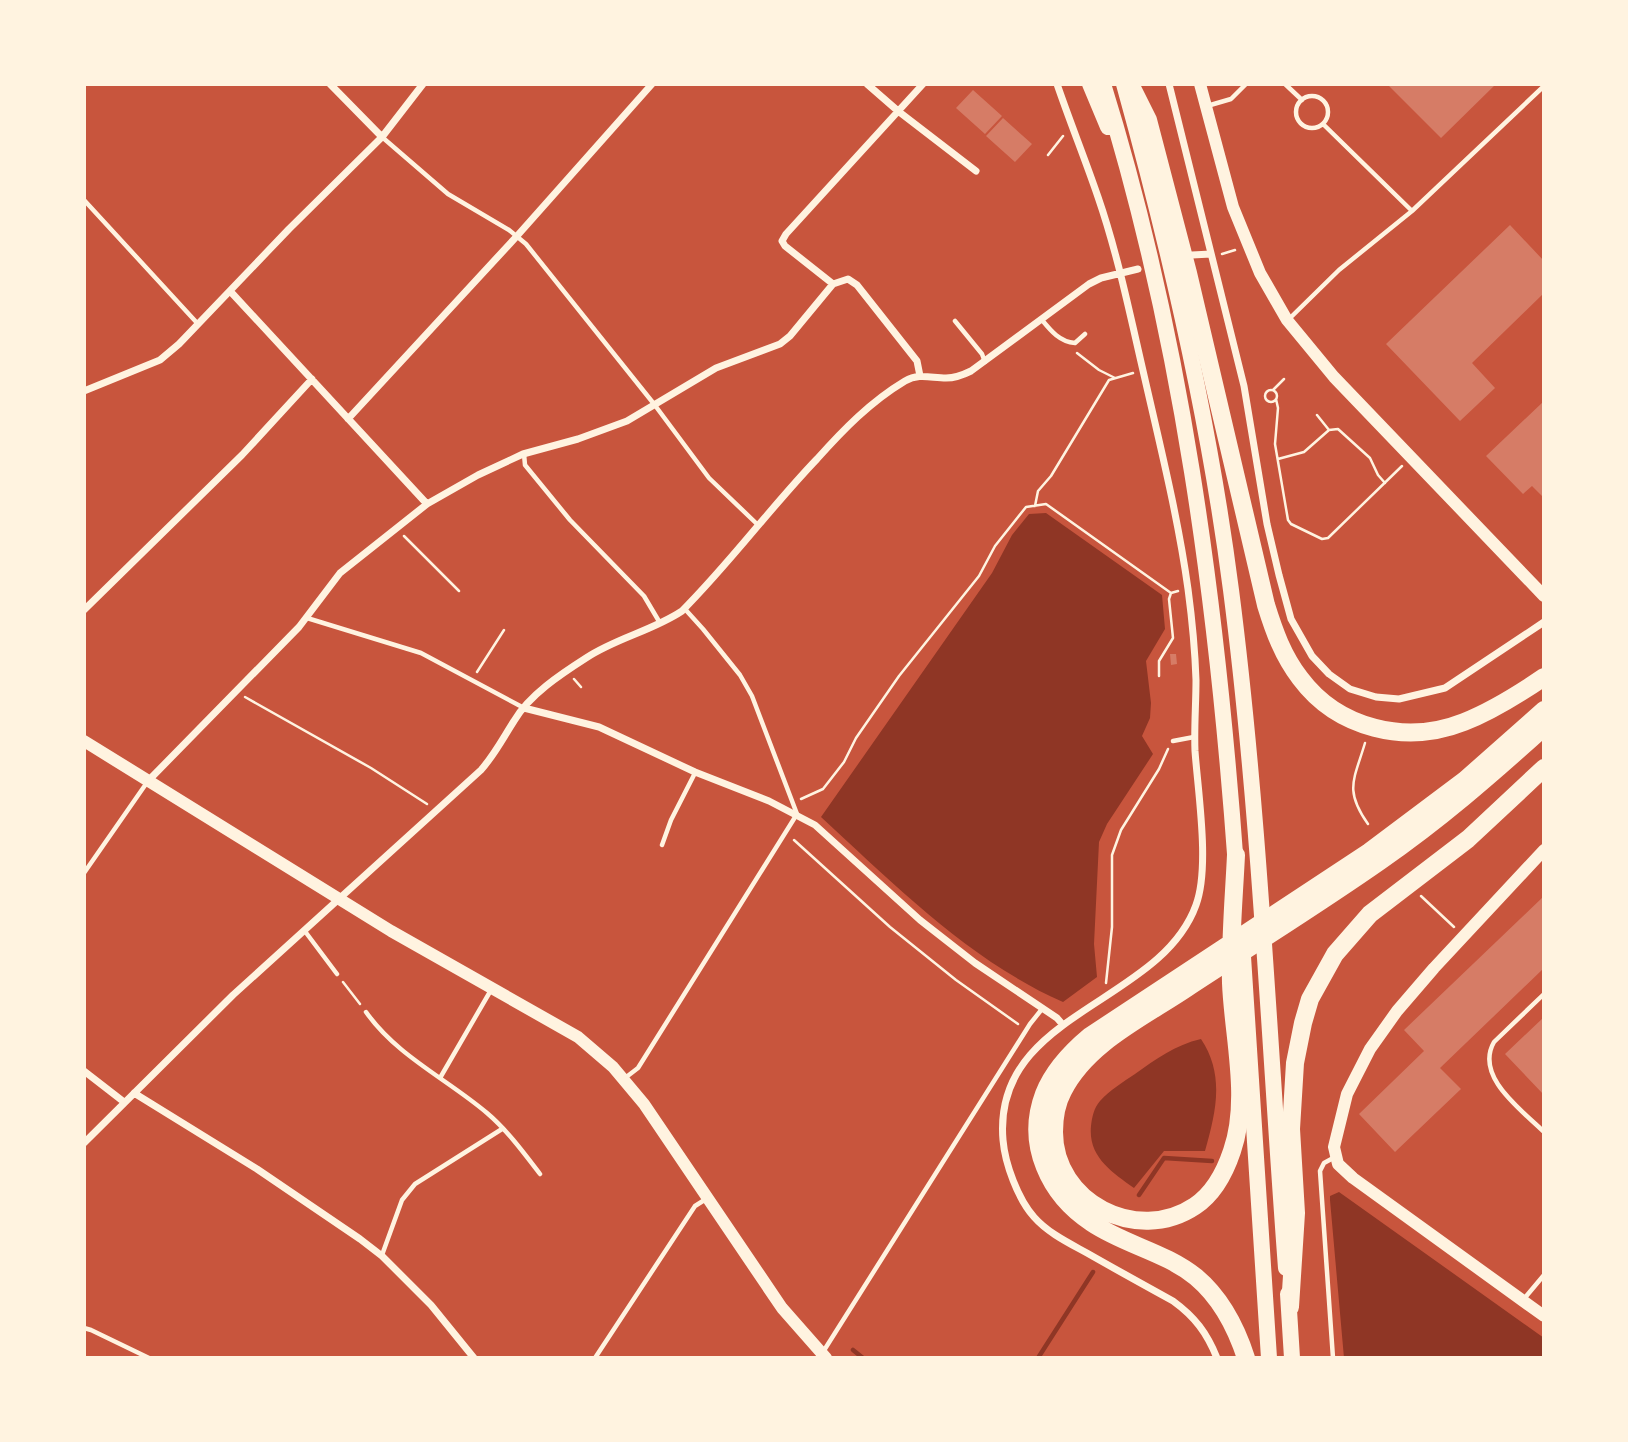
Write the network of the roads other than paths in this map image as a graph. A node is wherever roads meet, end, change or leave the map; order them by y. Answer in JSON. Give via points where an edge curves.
{"nodes":[{"id":1,"x":330,"y":84,"type":"edge"},
{"id":2,"x":423,"y":84,"type":"edge"},
{"id":3,"x":652,"y":84,"type":"edge"},
{"id":4,"x":867,"y":84,"type":"edge"},
{"id":5,"x":923,"y":84,"type":"edge"},
{"id":6,"x":1057,"y":84,"type":"edge"},
{"id":7,"x":1090,"y":84,"type":"edge"},
{"id":8,"x":1103,"y":84,"type":"edge"},
{"id":9,"x":1124,"y":84,"type":"edge"},
{"id":10,"x":1130,"y":84,"type":"edge"},
{"id":11,"x":1138,"y":84,"type":"edge"},
{"id":12,"x":1169,"y":84,"type":"edge"},
{"id":13,"x":1200,"y":84,"type":"edge"},
{"id":14,"x":1246,"y":84,"type":"edge"},
{"id":15,"x":1285,"y":84,"type":"edge"},
{"id":16,"x":1544,"y":86,"type":"edge"},
{"id":17,"x":1302,"y":100,"type":"junction"},
{"id":18,"x":1206,"y":106,"type":"junction"},
{"id":19,"x":898,"y":111,"type":"junction"},
{"id":20,"x":1148,"y":120,"type":"junction"},
{"id":21,"x":1323,"y":124,"type":"junction"},
{"id":22,"x":382,"y":137,"type":"junction"},
{"id":23,"x":1125,"y":164,"type":"junction"},
{"id":24,"x":976,"y":171,"type":"dead end"},
{"id":25,"x":1154,"y":191,"type":"junction"},
{"id":26,"x":84,"y":200,"type":"edge"},
{"id":27,"x":1412,"y":211,"type":"junction"},
{"id":28,"x":517,"y":236,"type":"junction"},
{"id":29,"x":1211,"y":254,"type":"junction"},
{"id":30,"x":1192,"y":255,"type":"dead end"},
{"id":31,"x":1138,"y":269,"type":"dead end"},
{"id":32,"x":1120,"y":272,"type":"junction"},
{"id":33,"x":833,"y":284,"type":"junction"},
{"id":34,"x":230,"y":291,"type":"junction"},
{"id":35,"x":1042,"y":320,"type":"junction"},
{"id":36,"x":1287,"y":320,"type":"junction"},
{"id":37,"x":955,"y":321,"type":"dead end"},
{"id":38,"x":198,"y":324,"type":"junction"},
{"id":39,"x":1085,"y":334,"type":"dead end"},
{"id":40,"x":986,"y":362,"type":"junction"},
{"id":41,"x":920,"y":376,"type":"junction"},
{"id":42,"x":312,"y":379,"type":"junction"},
{"id":43,"x":84,"y":391,"type":"edge"},
{"id":44,"x":654,"y":404,"type":"junction"},
{"id":45,"x":348,"y":419,"type":"junction"},
{"id":46,"x":523,"y":454,"type":"junction"},
{"id":47,"x":427,"y":504,"type":"junction"},
{"id":48,"x":758,"y":525,"type":"junction"},
{"id":49,"x":1544,"y":596,"type":"edge"},
{"id":50,"x":684,"y":608,"type":"junction"},
{"id":51,"x":84,"y":610,"type":"edge"},
{"id":52,"x":307,"y":618,"type":"junction"},
{"id":53,"x":1544,"y":622,"type":"edge"},
{"id":54,"x":660,"y":623,"type":"junction"},
{"id":55,"x":1544,"y":677,"type":"edge"},
{"id":56,"x":524,"y":708,"type":"junction"},
{"id":57,"x":1544,"y":710,"type":"edge"},
{"id":58,"x":1544,"y":727,"type":"edge"},
{"id":59,"x":1194,"y":737,"type":"junction"},
{"id":60,"x":84,"y":741,"type":"edge"},
{"id":61,"x":1172,"y":741,"type":"road end"},
{"id":62,"x":1544,"y":768,"type":"edge"},
{"id":63,"x":695,"y":772,"type":"junction"},
{"id":64,"x":149,"y":781,"type":"junction"},
{"id":65,"x":797,"y":814,"type":"junction"},
{"id":66,"x":662,"y":845,"type":"dead end"},
{"id":67,"x":1544,"y":850,"type":"edge"},
{"id":68,"x":1236,"y":855,"type":"junction"},
{"id":69,"x":84,"y":873,"type":"edge"},
{"id":70,"x":339,"y":899,"type":"junction"},
{"id":71,"x":1285,"y":916,"type":"junction"},
{"id":72,"x":304,"y":930,"type":"junction"},
{"id":73,"x":1213,"y":963,"type":"junction"},
{"id":74,"x":337,"y":974,"type":"road end"},
{"id":75,"x":491,"y":989,"type":"junction"},
{"id":76,"x":1544,"y":995,"type":"edge"},
{"id":77,"x":1043,"y":1008,"type":"junction"},
{"id":78,"x":366,"y":1012,"type":"road end"},
{"id":79,"x":1063,"y":1025,"type":"junction"},
{"id":80,"x":84,"y":1071,"type":"edge"},
{"id":81,"x":440,"y":1078,"type":"junction"},
{"id":82,"x":624,"y":1079,"type":"junction"},
{"id":83,"x":134,"y":1093,"type":"junction"},
{"id":84,"x":124,"y":1102,"type":"junction"},
{"id":85,"x":502,"y":1129,"type":"junction"},
{"id":86,"x":1544,"y":1132,"type":"edge"},
{"id":87,"x":84,"y":1143,"type":"edge"},
{"id":88,"x":1335,"y":1157,"type":"junction"},
{"id":89,"x":540,"y":1174,"type":"dead end"},
{"id":90,"x":706,"y":1198,"type":"junction"},
{"id":91,"x":382,"y":1256,"type":"junction"},
{"id":92,"x":1544,"y":1275,"type":"edge"},
{"id":93,"x":1523,"y":1301,"type":"junction"},
{"id":94,"x":1290,"y":1307,"type":"junction"},
{"id":95,"x":1544,"y":1316,"type":"edge"},
{"id":96,"x":84,"y":1328,"type":"edge"},
{"id":97,"x":823,"y":1357,"type":"edge"},
{"id":98,"x":149,"y":1358,"type":"edge"},
{"id":99,"x":474,"y":1358,"type":"edge"},
{"id":100,"x":595,"y":1358,"type":"edge"},
{"id":101,"x":1217,"y":1358,"type":"edge"},
{"id":102,"x":1245,"y":1358,"type":"edge"},
{"id":103,"x":1269,"y":1358,"type":"edge"},
{"id":104,"x":1292,"y":1358,"type":"edge"},
{"id":105,"x":1333,"y":1358,"type":"edge"}],
"edges":[{"from":1,"to":22,"type":"street"},
{"from":2,"to":22,"type":"street"},
{"from":3,"to":28,"type":"street"},
{"from":4,"to":19,"type":"street"},
{"from":5,"to":19,"type":"street"},
{"from":6,"to":32,"type":"street"},
{"from":7,"to":23,"type":"highway"},
{"from":8,"to":23,"type":"highway"},
{"from":9,"to":25,"type":"highway"},
{"from":10,"to":20,"type":"highway"},
{"from":11,"to":20,"type":"highway"},
{"from":12,"to":29,"type":"street"},
{"from":13,"to":18,"type":"street"},
{"from":14,"to":18,"type":"lane","via":[[1231,99]]},
{"from":15,"to":17,"type":"lane"},
{"from":16,"to":27,"type":"lane"},
{"from":17,"to":21,"type":"lane","via":[[1313,96],[1322,100],[1328,109]]},
{"from":17,"to":21,"type":"lane","via":[[1296,111],[1299,121],[1313,128]]},
{"from":18,"to":36,"type":"street","via":[[1238,220],[1260,273]]},
{"from":19,"to":24,"type":"street"},
{"from":19,"to":33,"type":"street","via":[[782,241]]},
{"from":20,"to":25,"type":"highway"},
{"from":20,"to":55,"type":"highway","via":[[1266,605],[1279,643],[1298,676],[1344,716],[1403,733],[1462,723]]},
{"from":21,"to":27,"type":"lane"},
{"from":22,"to":28,"type":"lane","via":[[448,194]]},
{"from":22,"to":34,"type":"street"},
{"from":23,"to":68,"type":"highway","via":[[1176,381],[1206,560]]},
{"from":25,"to":94,"type":"highway","via":[[1199,396],[1231,589],[1258,872]]},
{"from":26,"to":38,"type":"lane"},
{"from":27,"to":36,"type":"lane","via":[[1339,270]]},
{"from":28,"to":44,"type":"lane"},
{"from":28,"to":45,"type":"street"},
{"from":29,"to":30,"type":"street"},
{"from":29,"to":53,"type":"street","via":[[1246,397],[1285,600],[1299,635],[1321,667],[1363,694],[1387,699],[1415,696],[1445,688]]},
{"from":31,"to":32,"type":"street"},
{"from":32,"to":35,"type":"street","via":[[1089,284]]},
{"from":32,"to":59,"type":"street","via":[[1188,588],[1195,674]]},
{"from":33,"to":41,"type":"street","via":[[848,279],[857,285],[916,361]]},
{"from":33,"to":44,"type":"street","via":[[787,340],[716,368]]},
{"from":34,"to":38,"type":"street"},
{"from":34,"to":42,"type":"street"},
{"from":35,"to":39,"type":"lane","via":[[1068,343]]},
{"from":35,"to":40,"type":"street"},
{"from":36,"to":49,"type":"street","via":[[1334,377]]},
{"from":37,"to":40,"type":"lane"},
{"from":38,"to":43,"type":"street","via":[[160,360]]},
{"from":40,"to":41,"type":"street","via":[[960,376]]},
{"from":41,"to":48,"type":"street","via":[[908,379],[859,416]]},
{"from":42,"to":45,"type":"street"},
{"from":42,"to":51,"type":"street","via":[[242,455]]},
{"from":44,"to":46,"type":"street","via":[[627,421]]},
{"from":44,"to":48,"type":"lane","via":[[709,478]]},
{"from":45,"to":47,"type":"street"},
{"from":46,"to":47,"type":"street"},
{"from":46,"to":54,"type":"lane","via":[[525,465],[644,596]]},
{"from":47,"to":52,"type":"street","via":[[340,573]]},
{"from":48,"to":50,"type":"street"},
{"from":50,"to":54,"type":"street"},
{"from":50,"to":65,"type":"lane","via":[[752,696]]},
{"from":52,"to":56,"type":"lane","via":[[410,649]]},
{"from":52,"to":64,"type":"street"},
{"from":54,"to":56,"type":"street","via":[[584,659]]},
{"from":56,"to":63,"type":"street","via":[[599,727]]},
{"from":56,"to":70,"type":"street","via":[[493,757]]},
{"from":57,"to":71,"type":"highway","via":[[1465,780]]},
{"from":58,"to":71,"type":"highway","via":[[1477,788],[1381,860]]},
{"from":59,"to":61,"type":"lane"},
{"from":59,"to":79,"type":"street","via":[[1203,864],[1195,906],[1179,935],[1153,962]]},
{"from":60,"to":64,"type":"street"},
{"from":62,"to":94,"type":"highway","via":[[1468,839],[1370,914],[1335,954],[1316,988],[1295,1063],[1291,1129],[1296,1213]]},
{"from":63,"to":65,"type":"street"},
{"from":63,"to":66,"type":"lane"},
{"from":64,"to":69,"type":"lane"},
{"from":64,"to":70,"type":"street"},
{"from":65,"to":77,"type":"street","via":[[964,955]]},
{"from":65,"to":82,"type":"lane","via":[[638,1068]]},
{"from":67,"to":88,"type":"street","via":[[1380,1033],[1347,1094]]},
{"from":68,"to":73,"type":"highway","via":[[1231,982],[1239,1095],[1233,1149],[1222,1175],[1195,1206],[1145,1221],[1107,1214],[1080,1195],[1062,1170],[1054,1142],[1060,1096],[1079,1066]]},
{"from":68,"to":103,"type":"highway"},
{"from":70,"to":72,"type":"street"},
{"from":70,"to":75,"type":"street"},
{"from":71,"to":73,"type":"highway"},
{"from":72,"to":74,"type":"lane"},
{"from":72,"to":83,"type":"street"},
{"from":73,"to":102,"type":"highway","via":[[1110,1022],[1074,1049],[1044,1092],[1038,1141],[1047,1175],[1066,1203],[1107,1232],[1170,1261],[1206,1286],[1231,1321]]},
{"from":75,"to":81,"type":"lane"},
{"from":75,"to":82,"type":"street","via":[[578,1037]]},
{"from":76,"to":86,"type":"lane","via":[[1489,1050],[1489,1064],[1499,1086]]},
{"from":77,"to":79,"type":"street"},
{"from":77,"to":97,"type":"lane"},
{"from":78,"to":81,"type":"lane","via":[[380,1032]]},
{"from":79,"to":101,"type":"street","via":[[1025,1060],[1005,1107],[1004,1152],[1026,1206],[1063,1239],[1189,1313],[1208,1336]]},
{"from":80,"to":84,"type":"street"},
{"from":81,"to":85,"type":"lane"},
{"from":82,"to":90,"type":"street"},
{"from":83,"to":84,"type":"street"},
{"from":83,"to":91,"type":"street","via":[[302,1198]]},
{"from":84,"to":87,"type":"street"},
{"from":85,"to":89,"type":"lane"},
{"from":85,"to":91,"type":"lane","via":[[406,1193]]},
{"from":88,"to":93,"type":"street","via":[[1353,1178]]},
{"from":88,"to":105,"type":"lane","via":[[1320,1171]]},
{"from":90,"to":97,"type":"street","via":[[782,1308]]},
{"from":90,"to":100,"type":"lane","via":[[695,1206]]},
{"from":91,"to":99,"type":"street","via":[[431,1305]]},
{"from":92,"to":93,"type":"lane"},
{"from":93,"to":95,"type":"street"},
{"from":94,"to":104,"type":"highway"},
{"from":96,"to":98,"type":"lane"}]}
